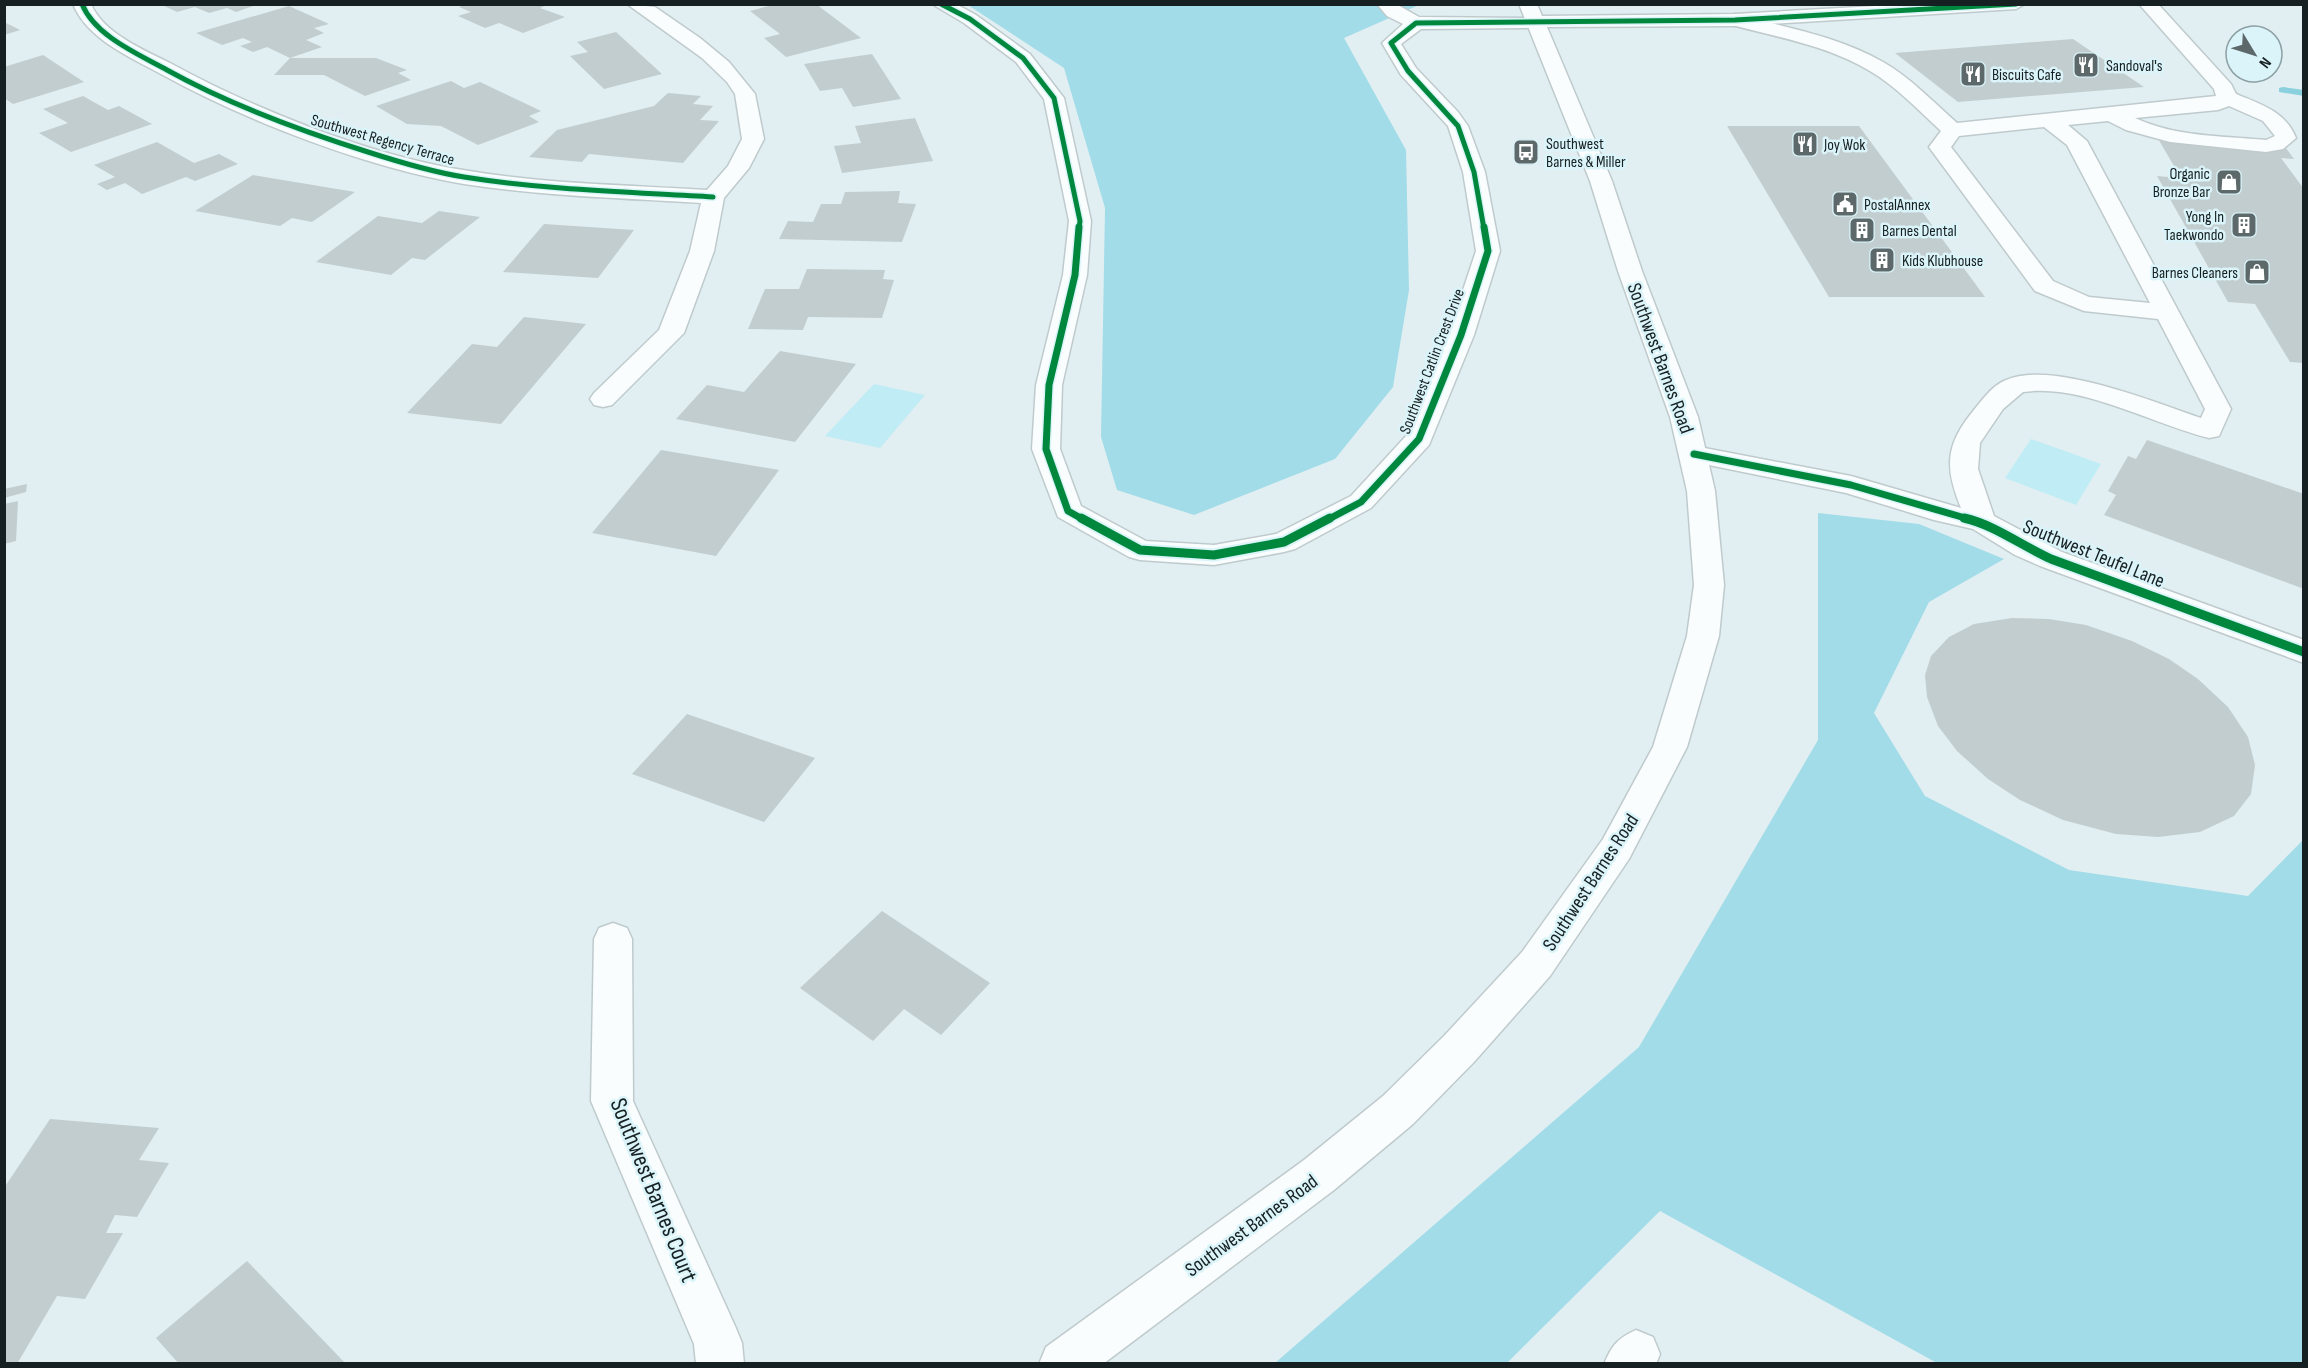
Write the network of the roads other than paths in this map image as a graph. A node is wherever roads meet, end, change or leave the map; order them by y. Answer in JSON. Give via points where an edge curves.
{"nodes":[{"id":1,"x":82,"y":4,"type":"edge"},
{"id":2,"x":636,"y":4,"type":"edge"},
{"id":3,"x":941,"y":4,"type":"edge"},
{"id":4,"x":1386,"y":4,"type":"edge"},
{"id":5,"x":2016,"y":4,"type":"edge"},
{"id":6,"x":2148,"y":4,"type":"edge"},
{"id":7,"x":1531,"y":13,"type":"edge"},
{"id":8,"x":1735,"y":20,"type":"junction"},
{"id":9,"x":1416,"y":23,"type":"junction"},
{"id":10,"x":2227,"y":98,"type":"junction"},
{"id":11,"x":2113,"y":115,"type":"junction"},
{"id":12,"x":2049,"y":121,"type":"junction"},
{"id":13,"x":1952,"y":130,"type":"junction"},
{"id":14,"x":713,"y":197,"type":"junction"},
{"id":15,"x":2166,"y":312,"type":"junction"},
{"id":16,"x":603,"y":399,"type":"dead end"},
{"id":17,"x":1694,"y":454,"type":"junction"},
{"id":18,"x":1982,"y":522,"type":"junction"},
{"id":19,"x":2304,"y":652,"type":"edge"},
{"id":20,"x":613,"y":939,"type":"dead end"},
{"id":21,"x":720,"y":1364,"type":"edge"},
{"id":22,"x":1063,"y":1364,"type":"edge"}],
"edges":[{"from":1,"to":14,"type":"street","name":"Southwest Regency Terrace","via":[[83,10],[124,45],[171,73],[260,116],[314,136],[463,177]]},
{"from":2,"to":14,"type":"street","via":[[651,11],[719,64],[743,90],[753,139],[738,168]]},
{"from":3,"to":9,"type":"street","name":"Southwest Catlin Crest Drive","via":[[970,19],[1023,58],[1054,98],[1080,221],[1075,275],[1049,386],[1046,449],[1068,511],[1140,550],[1214,555],[1284,542],[1361,502],[1419,440],[1461,335],[1488,251],[1474,172],[1458,126],[1408,71],[1391,43]]},
{"from":4,"to":9,"type":"street","via":[[1393,12]]},
{"from":5,"to":8,"type":"street"},
{"from":6,"to":10,"type":"street","via":[[2224,88]]},
{"from":7,"to":8,"type":"street"},
{"from":7,"to":9,"type":"street"},
{"from":7,"to":17,"type":"street","name":"Southwest Barnes Road","via":[[1601,182],[1670,374]]},
{"from":8,"to":13,"type":"street","via":[[1837,48],[1866,61],[1894,78]]},
{"from":10,"to":11,"type":"street","via":[[2218,105]]},
{"from":10,"to":11,"type":"street","via":[[2271,119],[2286,138],[2266,146],[2174,138]]},
{"from":11,"to":12,"type":"street"},
{"from":12,"to":13,"type":"street"},
{"from":12,"to":15,"type":"street","via":[[2076,141]]},
{"from":13,"to":15,"type":"street","via":[[1940,147],[2044,286],[2084,304]]},
{"from":14,"to":16,"type":"street","via":[[702,251],[671,333]]},
{"from":15,"to":18,"type":"street","via":[[2217,409],[2209,430],[2069,386],[2031,381],[2013,386],[1975,425],[1965,449],[1962,473]]},
{"from":17,"to":18,"type":"street","name":"Southwest Teufel Lane","via":[[1851,485]]},
{"from":17,"to":22,"type":"street","name":"Southwest Barnes Road","via":[[1709,585],[1703,636],[1670,747],[1616,849],[1536,964],[1398,1110],[1319,1175]]},
{"from":18,"to":19,"type":"street","name":"Southwest Teufel Lane","via":[[2051,559]]},
{"from":20,"to":21,"type":"street","name":"Southwest Barnes Court","via":[[612,1101],[718,1343]]}]}
